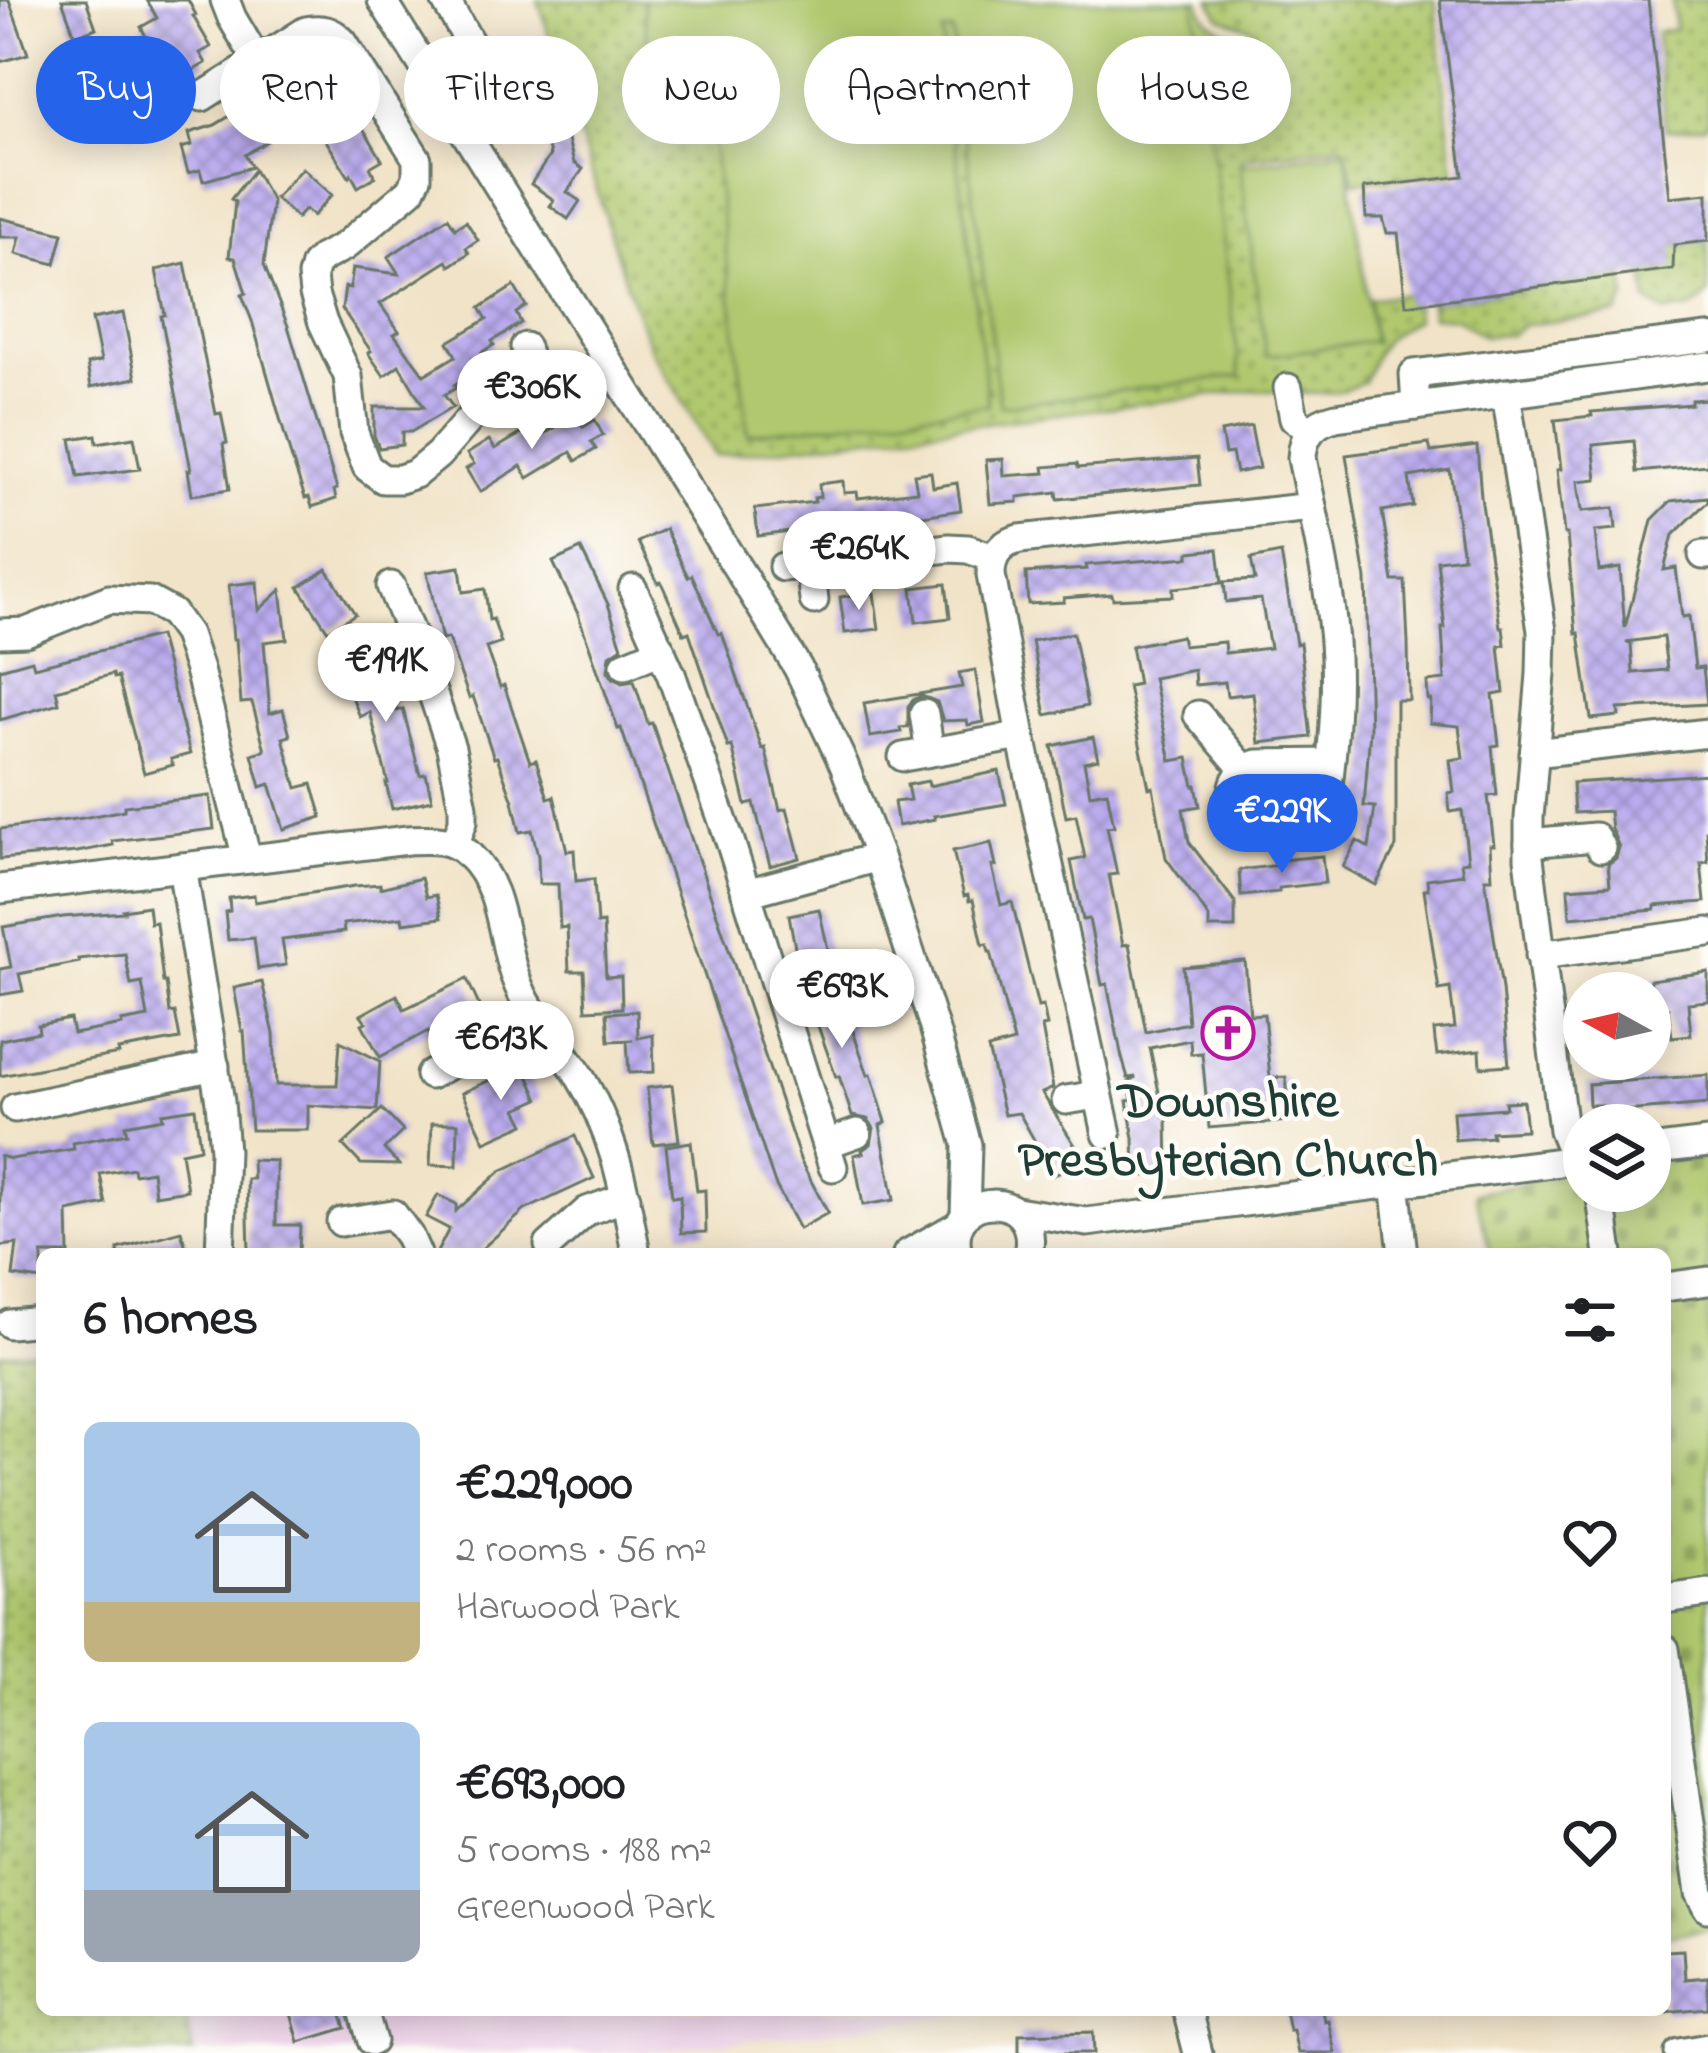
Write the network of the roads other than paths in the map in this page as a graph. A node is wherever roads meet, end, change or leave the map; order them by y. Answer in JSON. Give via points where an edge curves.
{"nodes":[{"id":1,"x":225,"y":0,"type":"edge"},
{"id":2,"x":382,"y":0,"type":"edge"},
{"id":3,"x":445,"y":0,"type":"edge"},
{"id":4,"x":242,"y":36,"type":"edge"},
{"id":5,"x":299,"y":36,"type":"edge"},
{"id":6,"x":336,"y":36,"type":"edge"},
{"id":7,"x":466,"y":36,"type":"edge"},
{"id":8,"x":220,"y":86,"type":"edge"},
{"id":9,"x":202,"y":97,"type":"dead end"},
{"id":10,"x":380,"y":99,"type":"edge"},
{"id":11,"x":1708,"y":338,"type":"edge"},
{"id":12,"x":525,"y":347,"type":"dead end"},
{"id":13,"x":1708,"y":366,"type":"edge"},
{"id":14,"x":1288,"y":388,"type":"dead end"},
{"id":15,"x":1506,"y":393,"type":"junction"},
{"id":16,"x":1416,"y":406,"type":"junction"},
{"id":17,"x":1310,"y":431,"type":"junction"},
{"id":18,"x":1312,"y":507,"type":"junction"},
{"id":19,"x":993,"y":558,"type":"junction"},
{"id":20,"x":391,"y":586,"type":"dead end"},
{"id":21,"x":633,"y":589,"type":"dead end"},
{"id":22,"x":814,"y":600,"type":"dead end"},
{"id":23,"x":0,"y":633,"type":"edge"},
{"id":24,"x":661,"y":650,"type":"junction"},
{"id":25,"x":625,"y":664,"type":"dead end"},
{"id":26,"x":924,"y":714,"type":"dead end"},
{"id":27,"x":1198,"y":715,"type":"dead end"},
{"id":28,"x":1708,"y":733,"type":"edge"},
{"id":29,"x":1021,"y":736,"type":"junction"},
{"id":30,"x":1534,"y":753,"type":"junction"},
{"id":31,"x":1330,"y":763,"type":"junction"},
{"id":32,"x":1244,"y":769,"type":"junction"},
{"id":33,"x":455,"y":844,"type":"junction"},
{"id":34,"x":1529,"y":844,"type":"junction"},
{"id":35,"x":1601,"y":848,"type":"dead end"},
{"id":36,"x":879,"y":857,"type":"junction"},
{"id":37,"x":248,"y":859,"type":"junction"},
{"id":38,"x":182,"y":867,"type":"junction"},
{"id":39,"x":0,"y":889,"type":"edge"},
{"id":40,"x":746,"y":892,"type":"junction"},
{"id":41,"x":1708,"y":932,"type":"edge"},
{"id":42,"x":1540,"y":956,"type":"junction"},
{"id":43,"x":537,"y":1017,"type":"junction"},
{"id":44,"x":215,"y":1066,"type":"junction"},
{"id":45,"x":430,"y":1075,"type":"dead end"},
{"id":46,"x":1098,"y":1095,"type":"junction"},
{"id":47,"x":1066,"y":1100,"type":"dead end"},
{"id":48,"x":15,"y":1108,"type":"dead end"},
{"id":49,"x":1563,"y":1130,"type":"edge"},
{"id":50,"x":857,"y":1133,"type":"dead end"},
{"id":51,"x":1107,"y":1134,"type":"dead end"},
{"id":52,"x":1708,"y":1143,"type":"edge"},
{"id":53,"x":967,"y":1145,"type":"junction"},
{"id":54,"x":1671,"y":1147,"type":"edge"},
{"id":55,"x":1563,"y":1162,"type":"edge"},
{"id":56,"x":1395,"y":1182,"type":"junction"},
{"id":57,"x":626,"y":1197,"type":"junction"},
{"id":58,"x":1011,"y":1208,"type":"junction"},
{"id":59,"x":1603,"y":1212,"type":"edge"},
{"id":60,"x":962,"y":1221,"type":"junction"},
{"id":61,"x":341,"y":1222,"type":"dead end"},
{"id":62,"x":1087,"y":1222,"type":"junction"},
{"id":63,"x":549,"y":1245,"type":"dead end"},
{"id":64,"x":220,"y":1248,"type":"edge"},
{"id":65,"x":414,"y":1248,"type":"edge"},
{"id":66,"x":635,"y":1248,"type":"edge"},
{"id":67,"x":917,"y":1248,"type":"edge"},
{"id":68,"x":957,"y":1248,"type":"edge"},
{"id":69,"x":1028,"y":1248,"type":"edge"},
{"id":70,"x":1038,"y":1248,"type":"edge"},
{"id":71,"x":1402,"y":1248,"type":"edge"},
{"id":72,"x":1608,"y":1248,"type":"edge"},
{"id":73,"x":1708,"y":1281,"type":"edge"},
{"id":74,"x":1671,"y":1286,"type":"edge"},
{"id":75,"x":36,"y":1322,"type":"edge"},
{"id":76,"x":10,"y":1324,"type":"dead end"},
{"id":77,"x":1708,"y":1594,"type":"edge"},
{"id":78,"x":1671,"y":1598,"type":"edge"},
{"id":79,"x":1671,"y":1690,"type":"edge"},
{"id":80,"x":1708,"y":1908,"type":"edge"},
{"id":81,"x":365,"y":2016,"type":"edge"},
{"id":82,"x":1189,"y":2016,"type":"edge"},
{"id":83,"x":372,"y":2041,"type":"dead end"},
{"id":84,"x":1708,"y":2048,"type":"edge"},
{"id":85,"x":1198,"y":2053,"type":"edge"},
{"id":86,"x":1678,"y":2053,"type":"edge"}],
"edges":[{"from":1,"to":4,"type":"street"},
{"from":2,"to":36,"type":"street","via":[[798,668]]},
{"from":3,"to":7,"type":"street"},
{"from":5,"to":6,"type":"street","via":[[320,29]]},
{"from":8,"to":9,"type":"street"},
{"from":10,"to":12,"type":"street","via":[[411,146],[417,178],[345,246],[322,257],[312,276],[348,376],[367,467],[383,479],[415,474],[473,415],[543,385]]},
{"from":11,"to":16,"type":"street","via":[[1414,374]]},
{"from":13,"to":15,"type":"street"},
{"from":14,"to":17,"type":"street","via":[[1294,418]]},
{"from":15,"to":16,"type":"street"},
{"from":15,"to":30,"type":"street","via":[[1542,631]]},
{"from":16,"to":17,"type":"street","via":[[1327,419]]},
{"from":17,"to":18,"type":"street","via":[[1302,458]]},
{"from":18,"to":19,"type":"street","via":[[1020,539]]},
{"from":18,"to":31,"type":"street","via":[[1335,653]]},
{"from":19,"to":22,"type":"street","via":[[949,548],[797,566]]},
{"from":19,"to":29,"type":"street"},
{"from":20,"to":33,"type":"street","via":[[451,748],[463,807]]},
{"from":21,"to":24,"type":"street"},
{"from":23,"to":37,"type":"street","via":[[26,632],[109,599],[150,601],[172,613],[199,670]]},
{"from":24,"to":25,"type":"street"},
{"from":24,"to":40,"type":"street"},
{"from":26,"to":29,"type":"street","via":[[917,754]]},
{"from":27,"to":32,"type":"street"},
{"from":28,"to":30,"type":"street"},
{"from":29,"to":46,"type":"street"},
{"from":30,"to":34,"type":"street"},
{"from":31,"to":32,"type":"street"},
{"from":31,"to":32,"type":"street","via":[[1324,803],[1293,822],[1256,823],[1242,815],[1234,788]]},
{"from":33,"to":37,"type":"street","via":[[408,840]]},
{"from":33,"to":43,"type":"street","via":[[494,892],[513,972]]},
{"from":34,"to":35,"type":"street","via":[[1595,837]]},
{"from":34,"to":42,"type":"street"},
{"from":36,"to":40,"type":"street"},
{"from":36,"to":53,"type":"street"},
{"from":37,"to":38,"type":"street"},
{"from":38,"to":39,"type":"street"},
{"from":38,"to":44,"type":"street"},
{"from":40,"to":50,"type":"street","via":[[829,1155]]},
{"from":41,"to":42,"type":"street"},
{"from":42,"to":49,"type":"street"},
{"from":43,"to":45,"type":"street"},
{"from":43,"to":57,"type":"street","via":[[596,1103]]},
{"from":44,"to":48,"type":"street"},
{"from":44,"to":64,"type":"street","via":[[224,1151]]},
{"from":46,"to":47,"type":"street"},
{"from":46,"to":51,"type":"street"},
{"from":52,"to":54,"type":"street"},
{"from":53,"to":58,"type":"street"},
{"from":53,"to":60,"type":"street"},
{"from":55,"to":56,"type":"street"},
{"from":56,"to":62,"type":"street"},
{"from":56,"to":71,"type":"street"},
{"from":57,"to":63,"type":"street","via":[[587,1211]]},
{"from":57,"to":66,"type":"street"},
{"from":58,"to":60,"type":"street","via":[[983,1204]]},
{"from":58,"to":62,"type":"street"},
{"from":58,"to":69,"type":"street","via":[[1029,1229]]},
{"from":59,"to":72,"type":"street"},
{"from":60,"to":67,"type":"street"},
{"from":60,"to":68,"type":"street"},
{"from":61,"to":65,"type":"street","via":[[393,1214]]},
{"from":62,"to":70,"type":"street"},
{"from":73,"to":74,"type":"street"},
{"from":75,"to":76,"type":"street"},
{"from":77,"to":78,"type":"street"},
{"from":79,"to":80,"type":"street"},
{"from":81,"to":83,"type":"street"},
{"from":82,"to":85,"type":"street"},
{"from":84,"to":86,"type":"street"}]}
